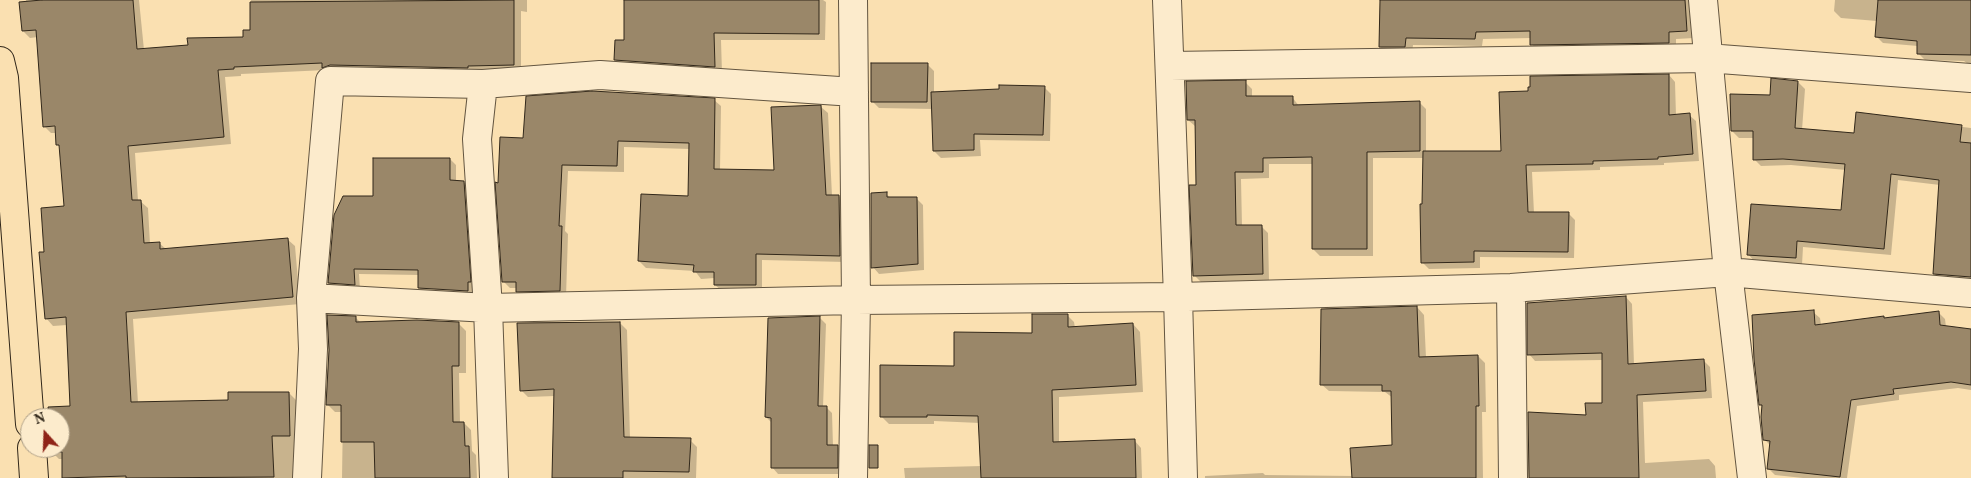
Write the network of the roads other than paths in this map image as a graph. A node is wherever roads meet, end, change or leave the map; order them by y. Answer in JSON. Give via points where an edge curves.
{"nodes":[{"id":1,"x":854,"y":0,"type":"edge"},
{"id":2,"x":1167,"y":0,"type":"edge"},
{"id":3,"x":1703,"y":0,"type":"edge"},
{"id":4,"x":1707,"y":58,"type":"junction"},
{"id":5,"x":0,"y":61,"type":"edge"},
{"id":6,"x":1170,"y":66,"type":"junction"},
{"id":7,"x":1971,"y":78,"type":"edge"},
{"id":8,"x":482,"y":84,"type":"junction"},
{"id":9,"x":854,"y":92,"type":"junction"},
{"id":10,"x":1728,"y":272,"type":"junction"},
{"id":11,"x":1511,"y":288,"type":"junction"},
{"id":12,"x":1971,"y":293,"type":"edge"},
{"id":13,"x":1178,"y":297,"type":"junction"},
{"id":14,"x":311,"y":298,"type":"junction"},
{"id":15,"x":856,"y":300,"type":"junction"},
{"id":16,"x":488,"y":308,"type":"junction"},
{"id":17,"x":29,"y":408,"type":"edge"},
{"id":18,"x":33,"y":458,"type":"edge"},
{"id":19,"x":34,"y":478,"type":"edge"},
{"id":20,"x":307,"y":478,"type":"edge"},
{"id":21,"x":494,"y":478,"type":"edge"},
{"id":22,"x":854,"y":478,"type":"edge"},
{"id":23,"x":1183,"y":478,"type":"edge"},
{"id":24,"x":1513,"y":478,"type":"edge"},
{"id":25,"x":1752,"y":478,"type":"edge"}],
"edges":[{"from":1,"to":9,"type":"street"},
{"from":2,"to":6,"type":"street"},
{"from":3,"to":4,"type":"street"},
{"from":4,"to":6,"type":"street"},
{"from":4,"to":7,"type":"street"},
{"from":4,"to":10,"type":"street"},
{"from":5,"to":17,"type":"main road","via":[[4,78]]},
{"from":6,"to":13,"type":"street"},
{"from":8,"to":9,"type":"street","via":[[600,75]]},
{"from":8,"to":14,"type":"street","via":[[330,81]]},
{"from":8,"to":16,"type":"street","via":[[478,139]]},
{"from":9,"to":15,"type":"street"},
{"from":10,"to":11,"type":"street"},
{"from":10,"to":12,"type":"street"},
{"from":10,"to":25,"type":"street"},
{"from":11,"to":13,"type":"street"},
{"from":11,"to":24,"type":"street"},
{"from":13,"to":15,"type":"street"},
{"from":13,"to":23,"type":"street"},
{"from":14,"to":16,"type":"street"},
{"from":14,"to":20,"type":"street","via":[[313,349]]},
{"from":15,"to":16,"type":"street"},
{"from":15,"to":22,"type":"street"},
{"from":16,"to":21,"type":"street"},
{"from":18,"to":19,"type":"main road"}]}
